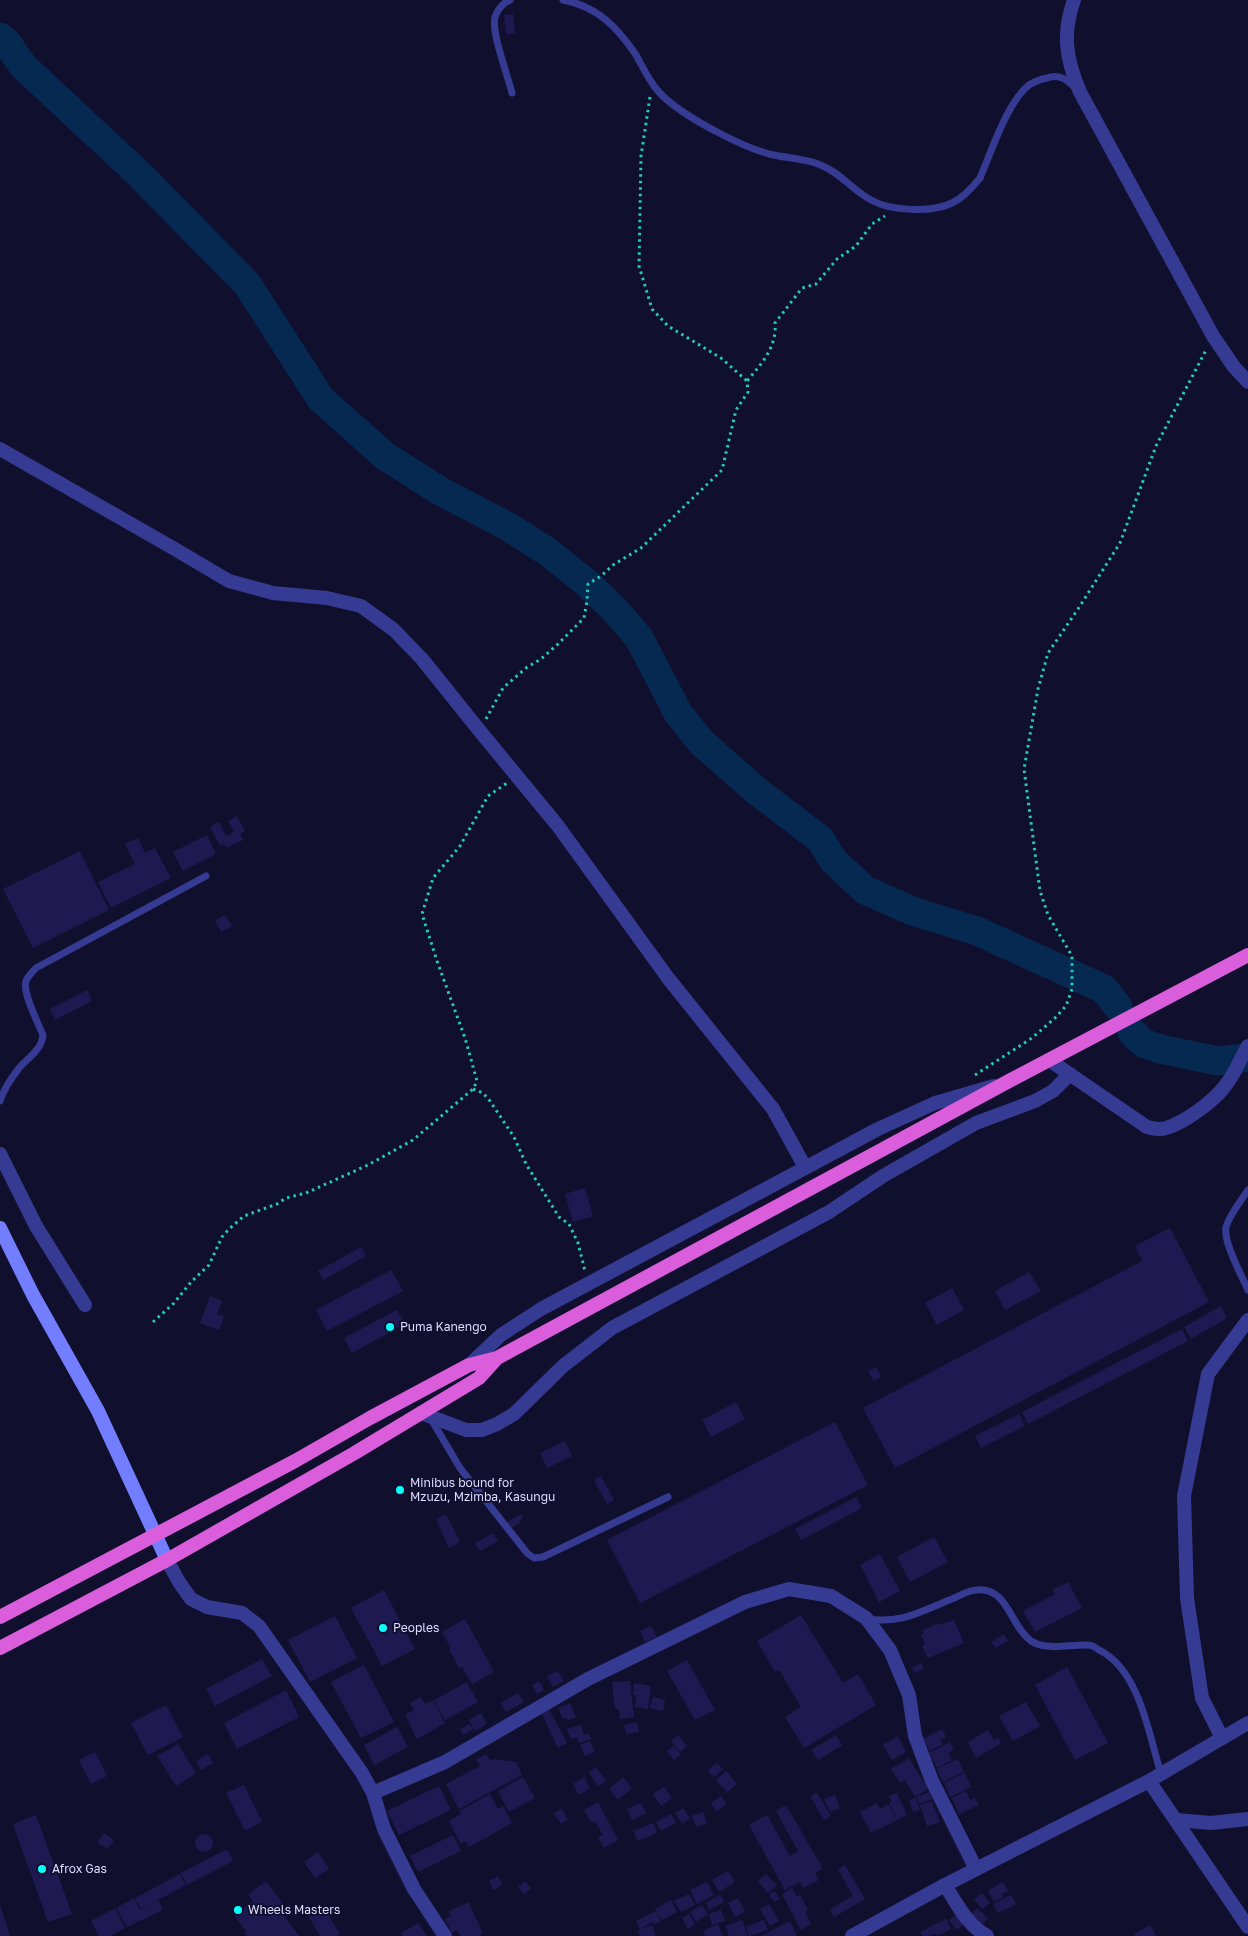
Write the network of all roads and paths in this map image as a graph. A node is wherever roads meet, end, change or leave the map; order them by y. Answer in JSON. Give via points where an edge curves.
{"nodes":[{"id":1,"x":510,"y":0,"type":"edge"},
{"id":2,"x":563,"y":0,"type":"edge"},
{"id":3,"x":1074,"y":0,"type":"edge"},
{"id":4,"x":647,"y":76,"type":"junction"},
{"id":5,"x":1080,"y":92,"type":"junction"},
{"id":6,"x":512,"y":93,"type":"dead end"},
{"id":7,"x":891,"y":207,"type":"junction"},
{"id":8,"x":1213,"y":336,"type":"junction"},
{"id":9,"x":747,"y":381,"type":"junction"},
{"id":10,"x":1248,"y":382,"type":"edge"},
{"id":11,"x":0,"y":449,"type":"edge"},
{"id":12,"x":479,"y":730,"type":"junction"},
{"id":13,"x":518,"y":775,"type":"junction"},
{"id":14,"x":206,"y":876,"type":"dead end"},
{"id":15,"x":1248,"y":955,"type":"edge"},
{"id":16,"x":1248,"y":1046,"type":"edge"},
{"id":17,"x":1049,"y":1060,"type":"junction"},
{"id":18,"x":1070,"y":1074,"type":"junction"},
{"id":19,"x":973,"y":1077,"type":"dead end"},
{"id":20,"x":1009,"y":1081,"type":"junction"},
{"id":21,"x":473,"y":1090,"type":"junction"},
{"id":22,"x":0,"y":1101,"type":"edge"},
{"id":23,"x":0,"y":1154,"type":"edge"},
{"id":24,"x":805,"y":1167,"type":"junction"},
{"id":25,"x":1248,"y":1190,"type":"edge"},
{"id":26,"x":0,"y":1228,"type":"edge"},
{"id":27,"x":589,"y":1284,"type":"junction"},
{"id":28,"x":1248,"y":1290,"type":"edge"},
{"id":29,"x":85,"y":1305,"type":"dead end"},
{"id":30,"x":1248,"y":1320,"type":"edge"},
{"id":31,"x":154,"y":1322,"type":"dead end"},
{"id":32,"x":497,"y":1358,"type":"junction"},
{"id":33,"x":469,"y":1365,"type":"junction"},
{"id":34,"x":425,"y":1414,"type":"junction"},
{"id":35,"x":668,"y":1497,"type":"dead end"},
{"id":36,"x":156,"y":1535,"type":"junction"},
{"id":37,"x":167,"y":1560,"type":"junction"},
{"id":38,"x":0,"y":1617,"type":"edge"},
{"id":39,"x":866,"y":1618,"type":"junction"},
{"id":40,"x":0,"y":1648,"type":"edge"},
{"id":41,"x":1248,"y":1724,"type":"edge"},
{"id":42,"x":1222,"y":1738,"type":"junction"},
{"id":43,"x":1155,"y":1778,"type":"junction"},
{"id":44,"x":373,"y":1793,"type":"junction"},
{"id":45,"x":1177,"y":1820,"type":"junction"},
{"id":46,"x":1248,"y":1820,"type":"edge"},
{"id":47,"x":976,"y":1869,"type":"junction"},
{"id":48,"x":945,"y":1885,"type":"junction"},
{"id":49,"x":1248,"y":1927,"type":"edge"},
{"id":50,"x":444,"y":1936,"type":"edge"},
{"id":51,"x":852,"y":1936,"type":"edge"},
{"id":52,"x":987,"y":1936,"type":"edge"}],
"edges":[{"from":1,"to":6,"type":"lane","via":[[499,9],[495,30]]},
{"from":2,"to":4,"type":"lane","via":[[593,9],[608,21],[624,37]]},
{"from":3,"to":5,"type":"street","via":[[1066,24],[1066,37],[1074,79]]},
{"from":4,"to":7,"type":"lane","via":[[667,99],[728,137],[768,153],[828,168],[869,199]]},
{"from":4,"to":9,"type":"path","via":[[650,98],[641,156],[639,266],[652,309],[668,326],[721,358]]},
{"from":5,"to":7,"type":"lane","via":[[1057,76],[1030,84],[1009,111],[973,187],[943,207],[912,210]]},
{"from":5,"to":8,"type":"street"},
{"from":7,"to":9,"type":"path","via":[[816,284],[802,288],[774,323],[776,334],[768,356]]},
{"from":8,"to":10,"type":"street"},
{"from":8,"to":19,"type":"path","via":[[1156,446],[1120,543],[1048,653],[1038,689],[1024,769],[1040,891],[1048,915],[1072,956],[1072,989],[1066,1006],[1032,1038]]},
{"from":9,"to":12,"type":"path","via":[[748,392],[736,410],[722,470],[641,548],[588,584],[584,618],[541,659],[503,688]]},
{"from":11,"to":12,"type":"street","via":[[229,582],[273,593],[327,598],[361,606],[394,630],[422,659]]},
{"from":12,"to":13,"type":"street"},
{"from":13,"to":21,"type":"path","via":[[488,796],[460,846],[433,878],[422,914],[465,1038],[477,1081]]},
{"from":13,"to":24,"type":"street","via":[[668,978],[773,1109]]},
{"from":14,"to":22,"type":"lane","via":[[30,974],[25,982],[25,991],[43,1035],[42,1041],[19,1068]]},
{"from":15,"to":17,"type":"highway"},
{"from":16,"to":18,"type":"street","via":[[1216,1097],[1183,1120],[1156,1129],[1147,1127]]},
{"from":17,"to":18,"type":"street"},
{"from":17,"to":20,"type":"highway"},
{"from":18,"to":34,"type":"street","via":[[1053,1091],[1036,1101],[976,1123],[829,1212],[612,1328],[563,1366],[514,1414],[497,1424],[482,1430],[466,1430]]},
{"from":20,"to":24,"type":"street","via":[[935,1103]]},
{"from":20,"to":32,"type":"highway"},
{"from":21,"to":27,"type":"path","via":[[483,1093],[490,1101],[559,1218],[570,1224]]},
{"from":21,"to":31,"type":"path","via":[[413,1140],[368,1165],[244,1216],[222,1237],[209,1265]]},
{"from":23,"to":29,"type":"street","via":[[36,1226]]},
{"from":24,"to":27,"type":"street"},
{"from":25,"to":28,"type":"lane","via":[[1226,1229],[1227,1240]]},
{"from":26,"to":36,"type":"main road","via":[[33,1295],[98,1411]]},
{"from":27,"to":33,"type":"street","via":[[501,1335]]},
{"from":30,"to":42,"type":"street","via":[[1208,1374],[1184,1496],[1187,1598],[1202,1698]]},
{"from":32,"to":33,"type":"highway"},
{"from":32,"to":34,"type":"highway","via":[[479,1378]]},
{"from":33,"to":36,"type":"highway"},
{"from":34,"to":35,"type":"lane","via":[[460,1468],[534,1558],[543,1557]]},
{"from":34,"to":37,"type":"highway"},
{"from":36,"to":37,"type":"main road"},
{"from":36,"to":38,"type":"highway"},
{"from":37,"to":40,"type":"highway"},
{"from":37,"to":44,"type":"street","via":[[191,1599],[207,1607],[242,1613],[259,1626]]},
{"from":39,"to":43,"type":"lane","via":[[902,1619],[975,1590],[988,1590],[1001,1598],[1021,1631],[1032,1642],[1044,1646],[1090,1645],[1111,1656],[1128,1676],[1142,1709]]},
{"from":39,"to":44,"type":"street","via":[[831,1596],[789,1589],[745,1602],[588,1680],[445,1762]]},
{"from":39,"to":47,"type":"street","via":[[890,1650],[909,1695],[915,1736],[932,1781]]},
{"from":41,"to":42,"type":"street"},
{"from":42,"to":43,"type":"street"},
{"from":43,"to":45,"type":"street"},
{"from":43,"to":47,"type":"street"},
{"from":44,"to":50,"type":"street","via":[[384,1829],[414,1889]]},
{"from":45,"to":46,"type":"street","via":[[1212,1823]]},
{"from":45,"to":49,"type":"street"},
{"from":47,"to":48,"type":"street"},
{"from":48,"to":51,"type":"street"},
{"from":48,"to":52,"type":"street","via":[[966,1918]]}]}
